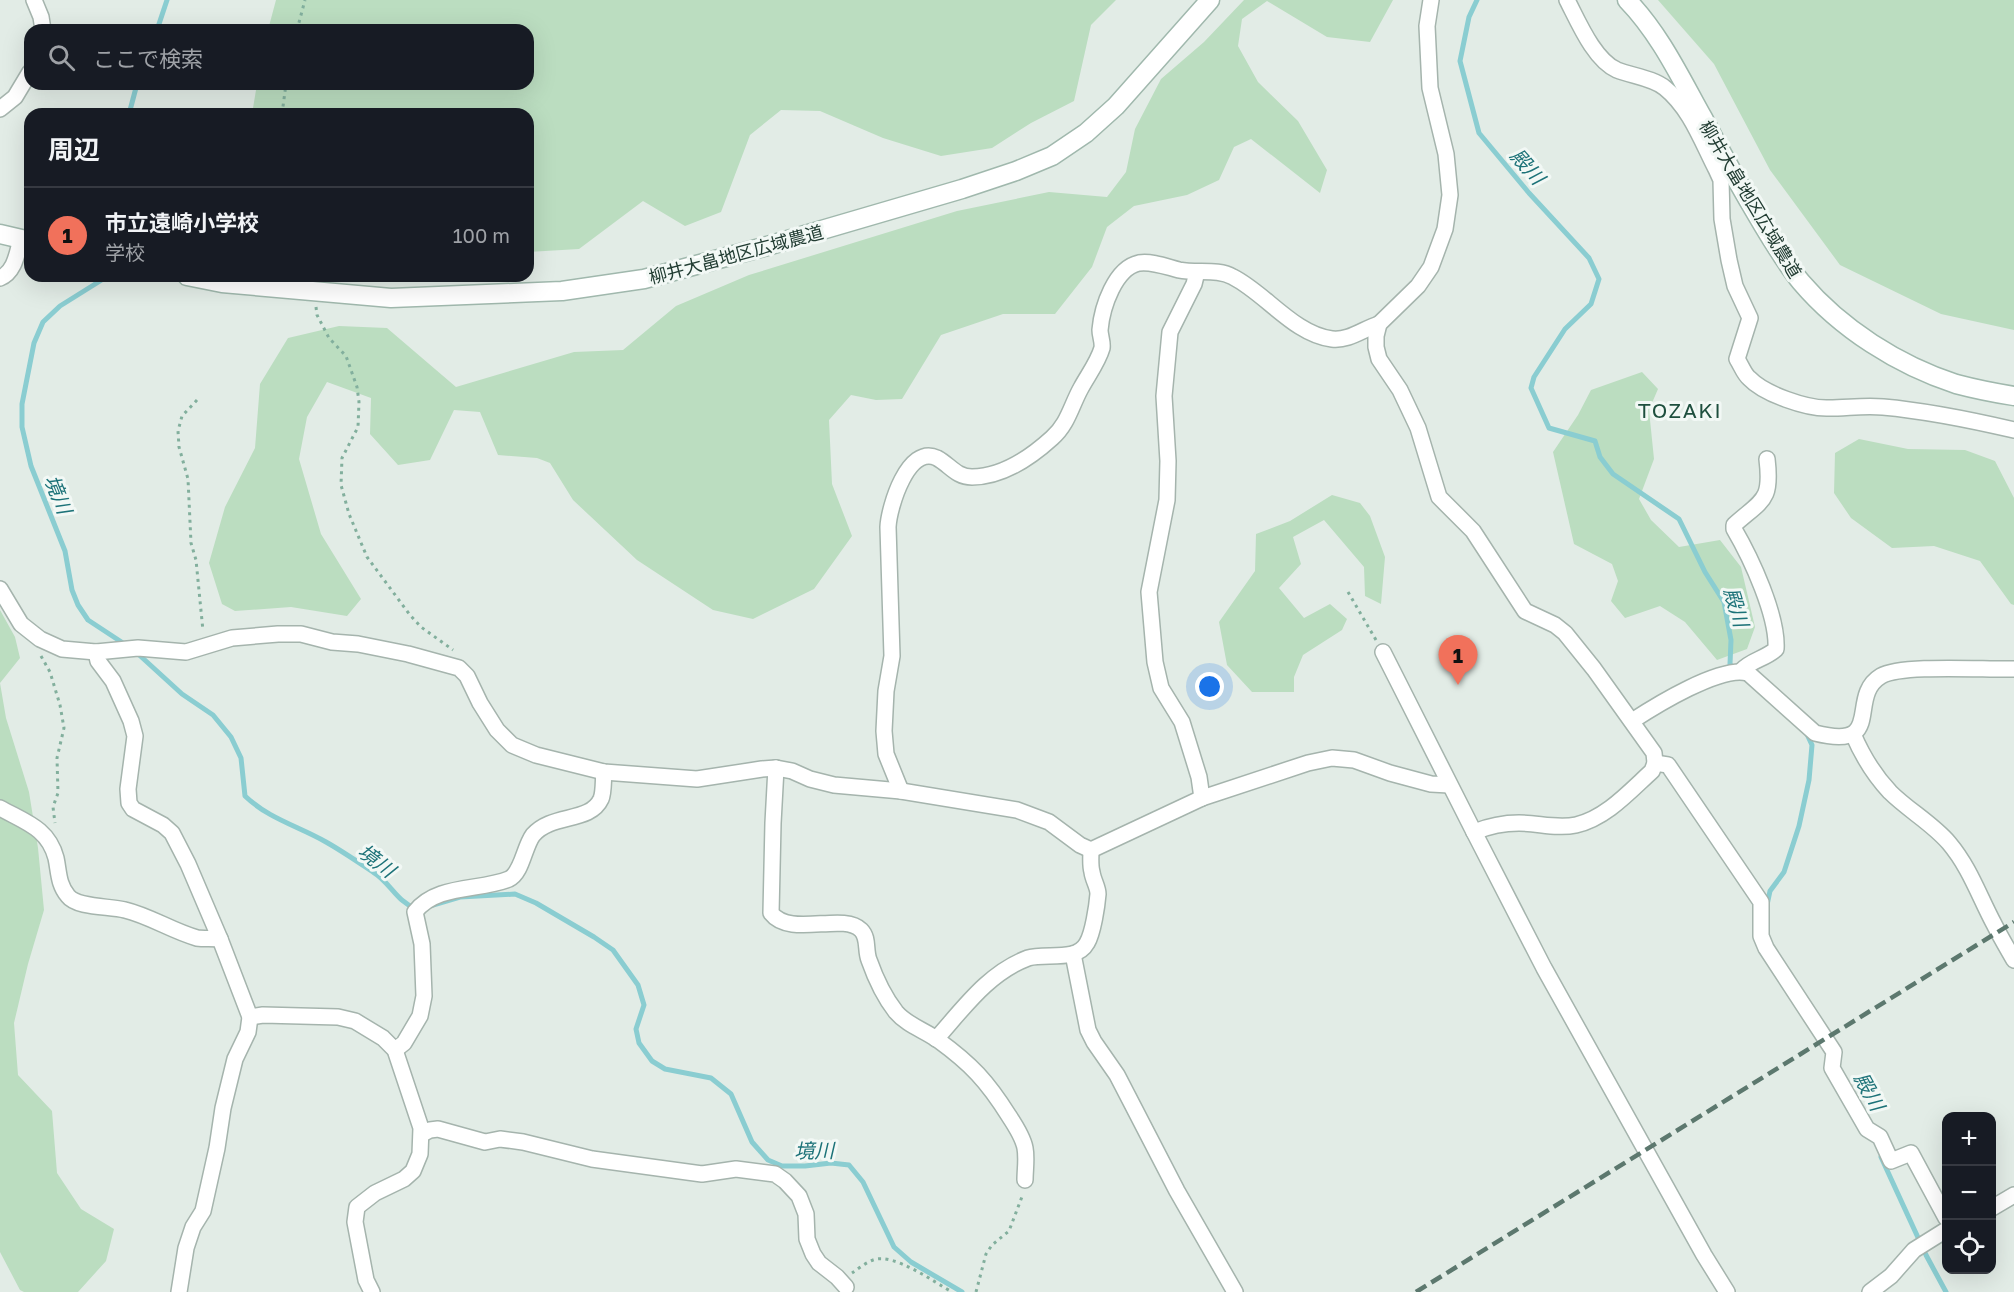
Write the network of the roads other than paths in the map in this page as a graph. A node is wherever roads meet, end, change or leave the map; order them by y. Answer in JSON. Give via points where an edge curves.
{"nodes":[{"id":1,"x":34,"y":0,"type":"edge"},
{"id":2,"x":1210,"y":0,"type":"edge"},
{"id":3,"x":1431,"y":0,"type":"edge"},
{"id":4,"x":1567,"y":0,"type":"edge"},
{"id":5,"x":1626,"y":0,"type":"edge"},
{"id":6,"x":42,"y":24,"type":"edge"},
{"id":7,"x":24,"y":82,"type":"edge"},
{"id":8,"x":0,"y":109,"type":"edge"},
{"id":9,"x":0,"y":234,"type":"edge"},
{"id":10,"x":24,"y":240,"type":"edge"},
{"id":11,"x":24,"y":242,"type":"edge"},
{"id":12,"x":1197,"y":272,"type":"junction"},
{"id":13,"x":0,"y":278,"type":"edge"},
{"id":14,"x":217,"y":282,"type":"edge"},
{"id":15,"x":1379,"y":324,"type":"junction"},
{"id":16,"x":2014,"y":396,"type":"edge"},
{"id":17,"x":2014,"y":430,"type":"edge"},
{"id":18,"x":1767,"y":459,"type":"dead end"},
{"id":19,"x":0,"y":589,"type":"edge"},
{"id":20,"x":96,"y":652,"type":"junction"},
{"id":21,"x":1383,"y":652,"type":"road end"},
{"id":22,"x":2014,"y":669,"type":"edge"},
{"id":23,"x":1741,"y":671,"type":"junction"},
{"id":24,"x":1632,"y":721,"type":"junction"},
{"id":25,"x":1853,"y":734,"type":"junction"},
{"id":26,"x":1655,"y":764,"type":"junction"},
{"id":27,"x":776,"y":768,"type":"junction"},
{"id":28,"x":604,"y":772,"type":"junction"},
{"id":29,"x":1449,"y":784,"type":"junction"},
{"id":30,"x":901,"y":791,"type":"junction"},
{"id":31,"x":1202,"y":798,"type":"junction"},
{"id":32,"x":0,"y":808,"type":"edge"},
{"id":33,"x":1474,"y":832,"type":"junction"},
{"id":34,"x":1091,"y":850,"type":"junction"},
{"id":35,"x":220,"y":939,"type":"junction"},
{"id":36,"x":1073,"y":954,"type":"junction"},
{"id":37,"x":2014,"y":960,"type":"edge"},
{"id":38,"x":250,"y":1017,"type":"junction"},
{"id":39,"x":936,"y":1039,"type":"junction"},
{"id":40,"x":395,"y":1050,"type":"junction"},
{"id":41,"x":422,"y":1134,"type":"junction"},
{"id":42,"x":1025,"y":1180,"type":"road end"},
{"id":43,"x":2014,"y":1195,"type":"edge"},
{"id":44,"x":1996,"y":1206,"type":"edge"},
{"id":45,"x":1942,"y":1209,"type":"edge"},
{"id":46,"x":1942,"y":1233,"type":"edge"},
{"id":47,"x":843,"y":1284,"type":"road end"},
{"id":48,"x":370,"y":1291,"type":"edge"},
{"id":49,"x":179,"y":1292,"type":"edge"},
{"id":50,"x":1235,"y":1292,"type":"edge"},
{"id":51,"x":1727,"y":1292,"type":"edge"},
{"id":52,"x":1870,"y":1292,"type":"edge"}],
"edges":[{"from":1,"to":6,"type":"street"},
{"from":2,"to":14,"type":"street","name":"柳井大畠地区広域農道","via":[[1116,106],[1052,156],[962,189],[767,246],[644,279],[562,291],[391,298]]},
{"from":3,"to":15,"type":"street","via":[[1427,26],[1430,88],[1446,154],[1450,195],[1445,229],[1431,267],[1418,286]]},
{"from":4,"to":17,"type":"street","via":[[1585,35],[1614,69],[1663,87],[1684,108],[1721,180],[1729,260],[1735,286],[1750,318],[1737,359],[1747,377],[1765,391],[1812,406],[1883,407]]},
{"from":5,"to":16,"type":"street","name":"柳井大畠地区広域農道","via":[[1659,39],[1740,188],[1781,254],[1829,310],[1869,342],[1916,368],[1957,384]]},
{"from":7,"to":8,"type":"street","via":[[15,98]]},
{"from":9,"to":10,"type":"street"},
{"from":11,"to":13,"type":"street","via":[[14,264]]},
{"from":12,"to":15,"type":"street","via":[[1221,272],[1233,277],[1317,335],[1346,338]]},
{"from":12,"to":30,"type":"street","via":[[1141,263],[1126,268],[1108,300],[1097,361],[1067,421],[1053,438],[1020,464],[973,477],[958,475],[936,457],[923,457],[909,466],[888,519],[892,656],[884,731],[886,754]]},
{"from":12,"to":31,"type":"street","via":[[1170,332],[1164,396],[1167,500],[1149,592],[1161,688],[1184,728]]},
{"from":15,"to":24,"type":"street","via":[[1379,359],[1400,390],[1418,428],[1439,497],[1473,531],[1525,611],[1565,633]]},
{"from":18,"to":23,"type":"street","via":[[1768,493],[1734,529],[1747,551],[1772,621],[1776,649]]},
{"from":19,"to":20,"type":"street","via":[[21,624],[40,639],[62,649]]},
{"from":20,"to":28,"type":"street","via":[[138,648],[186,652],[232,638],[301,634],[408,654],[459,668],[512,746],[536,756]]},
{"from":20,"to":35,"type":"street","via":[[113,681],[135,736],[129,803],[172,833]]},
{"from":21,"to":29,"type":"street"},
{"from":22,"to":25,"type":"street","via":[[1902,670],[1883,675],[1866,692],[1861,724]]},
{"from":23,"to":24,"type":"street","via":[[1662,701]]},
{"from":23,"to":25,"type":"street","via":[[1815,733]]},
{"from":24,"to":26,"type":"street","via":[[1654,753]]},
{"from":25,"to":37,"type":"street","via":[[1869,765],[1890,792],[1961,858]]},
{"from":26,"to":33,"type":"street","via":[[1611,808],[1576,825],[1492,825]]},
{"from":26,"to":45,"type":"street","via":[[1668,765],[1761,902],[1761,936],[1766,948],[1834,1052],[1832,1068],[1867,1129],[1880,1137],[1891,1161],[1911,1153]]},
{"from":27,"to":28,"type":"street","via":[[697,779]]},
{"from":27,"to":30,"type":"street","via":[[834,784]]},
{"from":27,"to":39,"type":"street","via":[[771,913],[776,920],[791,924],[852,924],[861,929],[868,958],[897,1013]]},
{"from":28,"to":40,"type":"street","via":[[601,798],[594,809],[541,827],[523,853],[518,873],[461,888],[421,904],[415,912],[422,944],[424,996],[420,1016],[404,1043]]},
{"from":29,"to":31,"type":"street","via":[[1431,784],[1354,760],[1332,758]]},
{"from":29,"to":33,"type":"street"},
{"from":30,"to":34,"type":"street","via":[[1017,810],[1049,822]]},
{"from":31,"to":34,"type":"street"},
{"from":32,"to":35,"type":"street","via":[[49,838],[60,884],[70,899],[144,915],[198,938]]},
{"from":33,"to":51,"type":"street","via":[[1549,977]]},
{"from":34,"to":36,"type":"street","via":[[1091,871],[1098,893],[1092,933],[1086,945]]},
{"from":35,"to":38,"type":"street"},
{"from":36,"to":39,"type":"street","via":[[1037,955],[998,974]]},
{"from":36,"to":50,"type":"street","via":[[1088,1030],[1117,1075]]},
{"from":38,"to":40,"type":"street","via":[[338,1017],[355,1021]]},
{"from":38,"to":49,"type":"street","via":[[248,1032],[235,1059],[202,1212],[186,1248]]},
{"from":39,"to":42,"type":"street","via":[[978,1072],[1017,1128],[1025,1148]]},
{"from":40,"to":41,"type":"street"},
{"from":41,"to":47,"type":"street","via":[[438,1129],[485,1142],[523,1142],[592,1159],[702,1174],[736,1169],[775,1173],[799,1196],[813,1254]]},
{"from":41,"to":48,"type":"street","via":[[413,1171],[357,1207],[355,1222]]},
{"from":43,"to":44,"type":"street"},
{"from":46,"to":52,"type":"street","via":[[1914,1250]]}]}
